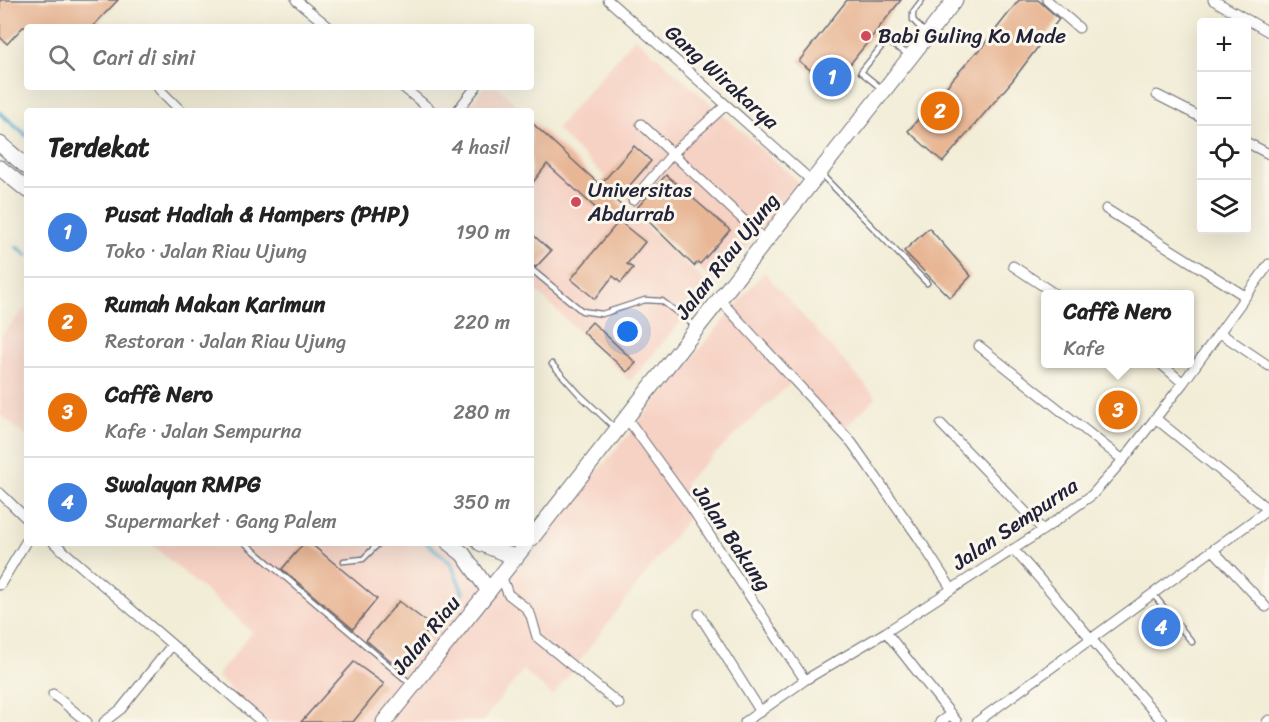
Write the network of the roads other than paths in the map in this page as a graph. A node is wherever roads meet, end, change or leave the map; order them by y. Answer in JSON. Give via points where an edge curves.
{"nodes":[{"id":1,"x":296,"y":0,"type":"edge"},
{"id":2,"x":608,"y":0,"type":"edge"},
{"id":3,"x":922,"y":0,"type":"edge"},
{"id":4,"x":955,"y":0,"type":"edge"},
{"id":5,"x":1047,"y":0,"type":"edge"},
{"id":6,"x":1213,"y":0,"type":"edge"},
{"id":7,"x":325,"y":24,"type":"edge"},
{"id":8,"x":1079,"y":28,"type":"dead end"},
{"id":9,"x":1269,"y":32,"type":"edge"},
{"id":10,"x":927,"y":35,"type":"junction"},
{"id":11,"x":911,"y":57,"type":"junction"},
{"id":12,"x":160,"y":90,"type":"edge"},
{"id":13,"x":407,"y":90,"type":"edge"},
{"id":14,"x":474,"y":90,"type":"edge"},
{"id":15,"x":884,"y":91,"type":"junction"},
{"id":16,"x":1158,"y":95,"type":"dead end"},
{"id":17,"x":726,"y":105,"type":"junction"},
{"id":18,"x":178,"y":108,"type":"edge"},
{"id":19,"x":428,"y":108,"type":"edge"},
{"id":20,"x":459,"y":108,"type":"edge"},
{"id":21,"x":1197,"y":115,"type":"edge"},
{"id":22,"x":641,"y":124,"type":"dead end"},
{"id":23,"x":0,"y":144,"type":"edge"},
{"id":24,"x":1251,"y":145,"type":"edge"},
{"id":25,"x":674,"y":153,"type":"junction"},
{"id":26,"x":1269,"y":154,"type":"edge"},
{"id":27,"x":24,"y":164,"type":"edge"},
{"id":28,"x":0,"y":168,"type":"edge"},
{"id":29,"x":816,"y":177,"type":"junction"},
{"id":30,"x":24,"y":188,"type":"edge"},
{"id":31,"x":633,"y":200,"type":"dead end"},
{"id":32,"x":1106,"y":209,"type":"dead end"},
{"id":33,"x":766,"y":241,"type":"junction"},
{"id":34,"x":1269,"y":264,"type":"edge"},
{"id":35,"x":1013,"y":266,"type":"dead end"},
{"id":36,"x":534,"y":271,"type":"edge"},
{"id":37,"x":927,"y":283,"type":"dead end"},
{"id":38,"x":1049,"y":290,"type":"edge"},
{"id":39,"x":1245,"y":297,"type":"junction"},
{"id":40,"x":720,"y":300,"type":"junction"},
{"id":41,"x":697,"y":328,"type":"junction"},
{"id":42,"x":1220,"y":333,"type":"junction"},
{"id":43,"x":979,"y":346,"type":"dead end"},
{"id":44,"x":552,"y":364,"type":"dead end"},
{"id":45,"x":1269,"y":366,"type":"edge"},
{"id":46,"x":1166,"y":368,"type":"edge"},
{"id":47,"x":1183,"y":383,"type":"junction"},
{"id":48,"x":626,"y":417,"type":"junction"},
{"id":49,"x":1155,"y":418,"type":"junction"},
{"id":50,"x":941,"y":424,"type":"dead end"},
{"id":51,"x":616,"y":430,"type":"junction"},
{"id":52,"x":1123,"y":460,"type":"junction"},
{"id":53,"x":0,"y":493,"type":"edge"},
{"id":54,"x":1269,"y":509,"type":"edge"},
{"id":55,"x":24,"y":516,"type":"edge"},
{"id":56,"x":1043,"y":530,"type":"junction"},
{"id":57,"x":534,"y":534,"type":"edge"},
{"id":58,"x":24,"y":545,"type":"edge"},
{"id":59,"x":57,"y":546,"type":"edge"},
{"id":60,"x":250,"y":546,"type":"edge"},
{"id":61,"x":376,"y":546,"type":"edge"},
{"id":62,"x":453,"y":546,"type":"edge"},
{"id":63,"x":487,"y":546,"type":"edge"},
{"id":64,"x":525,"y":546,"type":"edge"},
{"id":65,"x":1013,"y":549,"type":"junction"},
{"id":66,"x":1213,"y":550,"type":"junction"},
{"id":67,"x":516,"y":558,"type":"junction"},
{"id":68,"x":344,"y":561,"type":"dead end"},
{"id":69,"x":501,"y":575,"type":"junction"},
{"id":70,"x":0,"y":585,"type":"edge"},
{"id":71,"x":951,"y":588,"type":"junction"},
{"id":72,"x":489,"y":591,"type":"junction"},
{"id":73,"x":1153,"y":594,"type":"junction"},
{"id":74,"x":1266,"y":607,"type":"dead end"},
{"id":75,"x":699,"y":614,"type":"dead end"},
{"id":76,"x":886,"y":632,"type":"junction"},
{"id":77,"x":1091,"y":639,"type":"junction"},
{"id":78,"x":1192,"y":642,"type":"dead end"},
{"id":79,"x":172,"y":645,"type":"junction"},
{"id":80,"x":805,"y":680,"type":"junction"},
{"id":81,"x":413,"y":686,"type":"junction"},
{"id":82,"x":53,"y":694,"type":"dead end"},
{"id":83,"x":618,"y":704,"type":"dead end"},
{"id":84,"x":761,"y":712,"type":"junction"},
{"id":85,"x":954,"y":718,"type":"edge"},
{"id":86,"x":87,"y":722,"type":"edge"},
{"id":87,"x":104,"y":722,"type":"edge"},
{"id":88,"x":262,"y":722,"type":"edge"},
{"id":89,"x":384,"y":722,"type":"edge"},
{"id":90,"x":745,"y":722,"type":"edge"},
{"id":91,"x":939,"y":722,"type":"edge"},
{"id":92,"x":977,"y":722,"type":"edge"},
{"id":93,"x":1163,"y":722,"type":"edge"}],
"edges":[{"from":1,"to":7,"type":"street"},
{"from":2,"to":17,"type":"street","name":"Gang Wirakarya"},
{"from":3,"to":10,"type":"lane","via":[[913,12],[913,20]]},
{"from":4,"to":10,"type":"main road","name":"Jalan Riau Ujung"},
{"from":5,"to":8,"type":"street"},
{"from":6,"to":9,"type":"street"},
{"from":10,"to":11,"type":"main road","name":"Jalan Riau Ujung"},
{"from":11,"to":15,"type":"main road","name":"Jalan Riau Ujung"},
{"from":11,"to":15,"type":"lane","via":[[886,41],[876,52],[861,72]]},
{"from":12,"to":18,"type":"street"},
{"from":13,"to":19,"type":"street"},
{"from":14,"to":20,"type":"street"},
{"from":15,"to":29,"type":"main road","name":"Jalan Riau Ujung"},
{"from":16,"to":21,"type":"street"},
{"from":17,"to":25,"type":"street"},
{"from":17,"to":29,"type":"street","name":"Gang Wirakarya"},
{"from":22,"to":25,"type":"street"},
{"from":23,"to":27,"type":"main road"},
{"from":24,"to":26,"type":"street"},
{"from":25,"to":31,"type":"street"},
{"from":25,"to":33,"type":"street"},
{"from":28,"to":30,"type":"main road"},
{"from":29,"to":33,"type":"main road","name":"Jalan Riau Ujung"},
{"from":29,"to":37,"type":"lane"},
{"from":32,"to":39,"type":"street"},
{"from":33,"to":40,"type":"main road","name":"Jalan Riau Ujung"},
{"from":34,"to":39,"type":"street","name":"Jalan Sempurna"},
{"from":35,"to":38,"type":"street"},
{"from":36,"to":41,"type":"lane","via":[[582,311],[602,314],[645,300],[662,301]]},
{"from":39,"to":42,"type":"street","name":"Jalan Sempurna"},
{"from":40,"to":41,"type":"main road","name":"Jalan Riau Ujung"},
{"from":40,"to":71,"type":"street","via":[[852,443]]},
{"from":41,"to":48,"type":"main road","name":"Jalan Riau Ujung"},
{"from":42,"to":45,"type":"street"},
{"from":42,"to":47,"type":"street","name":"Jalan Sempurna"},
{"from":43,"to":52,"type":"street"},
{"from":44,"to":51,"type":"lane"},
{"from":46,"to":47,"type":"street"},
{"from":47,"to":49,"type":"street","name":"Jalan Sempurna"},
{"from":48,"to":51,"type":"main road","name":"Jalan Riau Ujung"},
{"from":48,"to":80,"type":"street","name":"Jalan Bakung","via":[[689,504]]},
{"from":49,"to":52,"type":"street","name":"Jalan Sempurna"},
{"from":49,"to":54,"type":"street"},
{"from":50,"to":56,"type":"street"},
{"from":51,"to":57,"type":"main road","name":"Jalan Riau Ujung"},
{"from":52,"to":56,"type":"street","name":"Jalan Sempurna","via":[[1092,495]]},
{"from":53,"to":55,"type":"street"},
{"from":54,"to":66,"type":"street"},
{"from":56,"to":65,"type":"street","name":"Jalan Sempurna"},
{"from":58,"to":70,"type":"street"},
{"from":59,"to":79,"type":"street"},
{"from":60,"to":81,"type":"lane"},
{"from":61,"to":68,"type":"lane","via":[[363,559]]},
{"from":62,"to":72,"type":"main road"},
{"from":63,"to":67,"type":"main road"},
{"from":64,"to":67,"type":"main road"},
{"from":65,"to":71,"type":"street","name":"Jalan Sempurna"},
{"from":65,"to":77,"type":"street"},
{"from":66,"to":73,"type":"street"},
{"from":66,"to":74,"type":"street"},
{"from":67,"to":69,"type":"main road"},
{"from":69,"to":72,"type":"main road","name":"Jalan Riau"},
{"from":69,"to":83,"type":"street","via":[[508,594],[526,608],[537,637]]},
{"from":71,"to":76,"type":"street","name":"Jalan Sempurna"},
{"from":72,"to":81,"type":"main road","name":"Jalan Riau"},
{"from":73,"to":77,"type":"street"},
{"from":73,"to":78,"type":"lane"},
{"from":75,"to":84,"type":"street"},
{"from":76,"to":80,"type":"street","name":"Jalan Sempurna"},
{"from":76,"to":85,"type":"street"},
{"from":77,"to":92,"type":"street"},
{"from":77,"to":93,"type":"street"},
{"from":79,"to":87,"type":"street","via":[[122,709]]},
{"from":79,"to":88,"type":"street"},
{"from":80,"to":84,"type":"street","name":"Jalan Sempurna"},
{"from":81,"to":89,"type":"main road","name":"Jalan Riau"},
{"from":82,"to":86,"type":"street"},
{"from":84,"to":90,"type":"street","name":"Jalan Sempurna"},
{"from":85,"to":91,"type":"street"}]}
